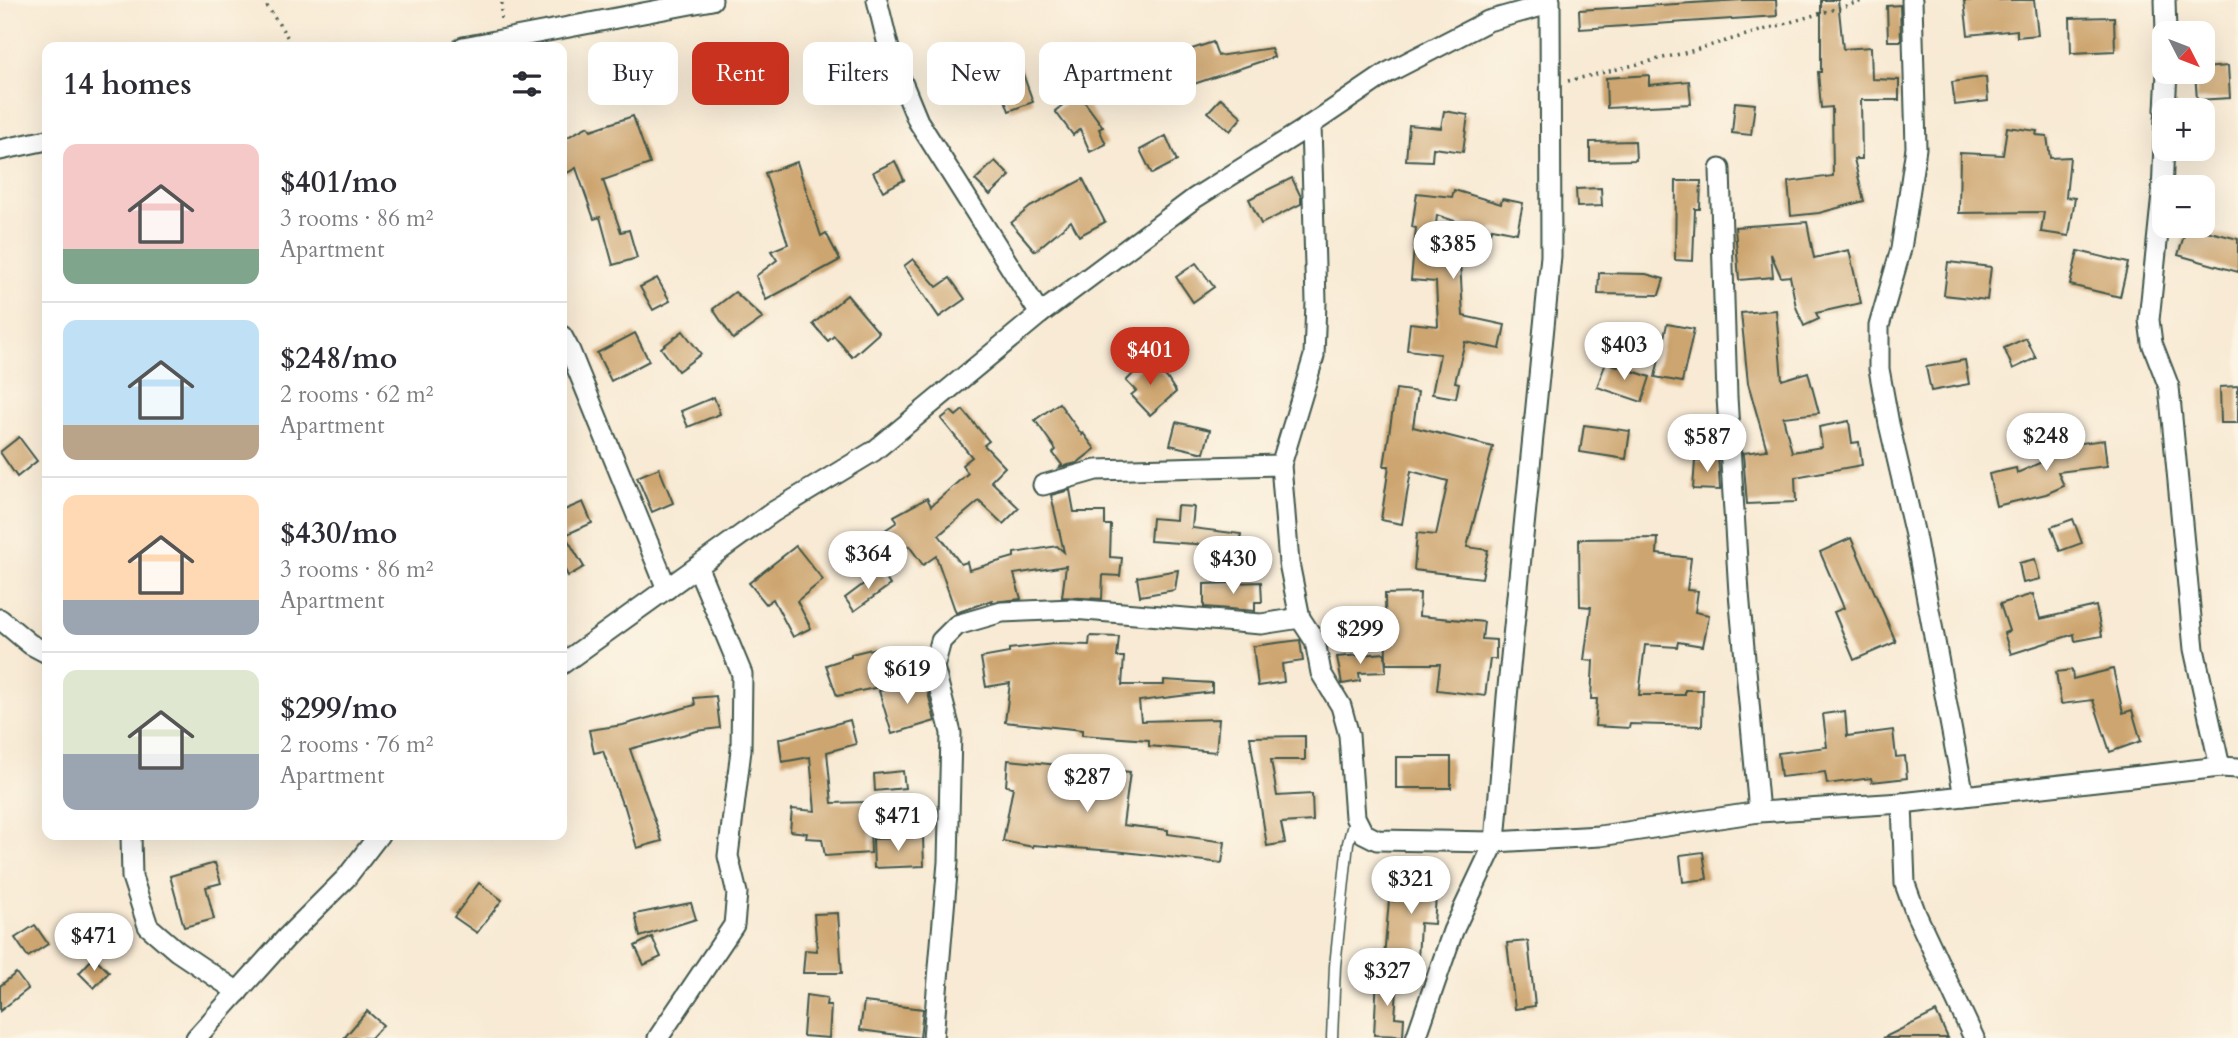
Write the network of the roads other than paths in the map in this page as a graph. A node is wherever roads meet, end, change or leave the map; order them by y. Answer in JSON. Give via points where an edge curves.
{"nodes":[{"id":1,"x":712,"y":0,"type":"edge"},
{"id":2,"x":877,"y":0,"type":"edge"},
{"id":3,"x":1912,"y":0,"type":"edge"},
{"id":4,"x":2165,"y":0,"type":"edge"},
{"id":5,"x":1549,"y":2,"type":"edge"},
{"id":6,"x":2166,"y":21,"type":"edge"},
{"id":7,"x":499,"y":42,"type":"edge"},
{"id":8,"x":1311,"y":125,"type":"junction"},
{"id":9,"x":42,"y":141,"type":"edge"},
{"id":10,"x":0,"y":150,"type":"edge"},
{"id":11,"x":2163,"y":161,"type":"edge"},
{"id":12,"x":1720,"y":169,"type":"dead end"},
{"id":13,"x":1040,"y":314,"type":"junction"},
{"id":14,"x":567,"y":345,"type":"edge"},
{"id":15,"x":1281,"y":465,"type":"junction"},
{"id":16,"x":1043,"y":485,"type":"dead end"},
{"id":17,"x":698,"y":568,"type":"junction"},
{"id":18,"x":667,"y":589,"type":"junction"},
{"id":19,"x":1300,"y":618,"type":"junction"},
{"id":20,"x":0,"y":620,"type":"edge"},
{"id":21,"x":42,"y":651,"type":"edge"},
{"id":22,"x":567,"y":660,"type":"edge"},
{"id":23,"x":2229,"y":768,"type":"edge"},
{"id":24,"x":1964,"y":796,"type":"junction"},
{"id":25,"x":1902,"y":803,"type":"junction"},
{"id":26,"x":1759,"y":812,"type":"junction"},
{"id":27,"x":1355,"y":817,"type":"junction"},
{"id":28,"x":131,"y":840,"type":"edge"},
{"id":29,"x":375,"y":840,"type":"edge"},
{"id":30,"x":1495,"y":842,"type":"junction"},
{"id":31,"x":238,"y":992,"type":"junction"},
{"id":32,"x":197,"y":1038,"type":"edge"},
{"id":33,"x":659,"y":1038,"type":"edge"},
{"id":34,"x":933,"y":1038,"type":"edge"},
{"id":35,"x":1332,"y":1038,"type":"edge"},
{"id":36,"x":1416,"y":1038,"type":"edge"},
{"id":37,"x":1974,"y":1038,"type":"edge"}],
"edges":[{"from":1,"to":7,"type":"street"},
{"from":2,"to":13,"type":"street","via":[[890,53],[918,121]]},
{"from":3,"to":24,"type":"street","via":[[1916,148],[1901,249],[1879,326],[1879,369]]},
{"from":4,"to":6,"type":"street"},
{"from":5,"to":8,"type":"street","via":[[1488,21],[1452,39],[1387,73]]},
{"from":5,"to":30,"type":"street","via":[[1551,256]]},
{"from":8,"to":13,"type":"street","via":[[1195,198]]},
{"from":8,"to":15,"type":"street","via":[[1314,356]]},
{"from":9,"to":10,"type":"street"},
{"from":11,"to":23,"type":"street","via":[[2149,320],[2152,343],[2169,387],[2194,649]]},
{"from":12,"to":26,"type":"street","via":[[1731,463]]},
{"from":13,"to":17,"type":"street","via":[[874,451],[774,512]]},
{"from":14,"to":18,"type":"street"},
{"from":15,"to":16,"type":"street","via":[[1096,470]]},
{"from":15,"to":19,"type":"street","via":[[1289,563]]},
{"from":17,"to":18,"type":"street"},
{"from":17,"to":33,"type":"street","via":[[742,674],[741,750],[728,856],[737,893],[734,925]]},
{"from":18,"to":22,"type":"street"},
{"from":19,"to":27,"type":"street","via":[[1315,641],[1321,673],[1340,706],[1349,735]]},
{"from":19,"to":34,"type":"street","via":[[1261,624],[1072,609],[1002,612],[957,625],[941,641],[934,667],[951,733],[948,862]]},
{"from":20,"to":21,"type":"street"},
{"from":23,"to":24,"type":"street"},
{"from":24,"to":25,"type":"street"},
{"from":25,"to":26,"type":"street"},
{"from":25,"to":37,"type":"street","via":[[1905,884]]},
{"from":26,"to":30,"type":"street","via":[[1600,836]]},
{"from":27,"to":30,"type":"street","via":[[1363,833],[1377,840]]},
{"from":27,"to":35,"type":"lane","via":[[1336,952]]},
{"from":28,"to":31,"type":"street","via":[[132,877],[148,926]]},
{"from":29,"to":31,"type":"street","via":[[346,878]]},
{"from":30,"to":36,"type":"street","via":[[1453,931]]},
{"from":31,"to":32,"type":"street"}]}
